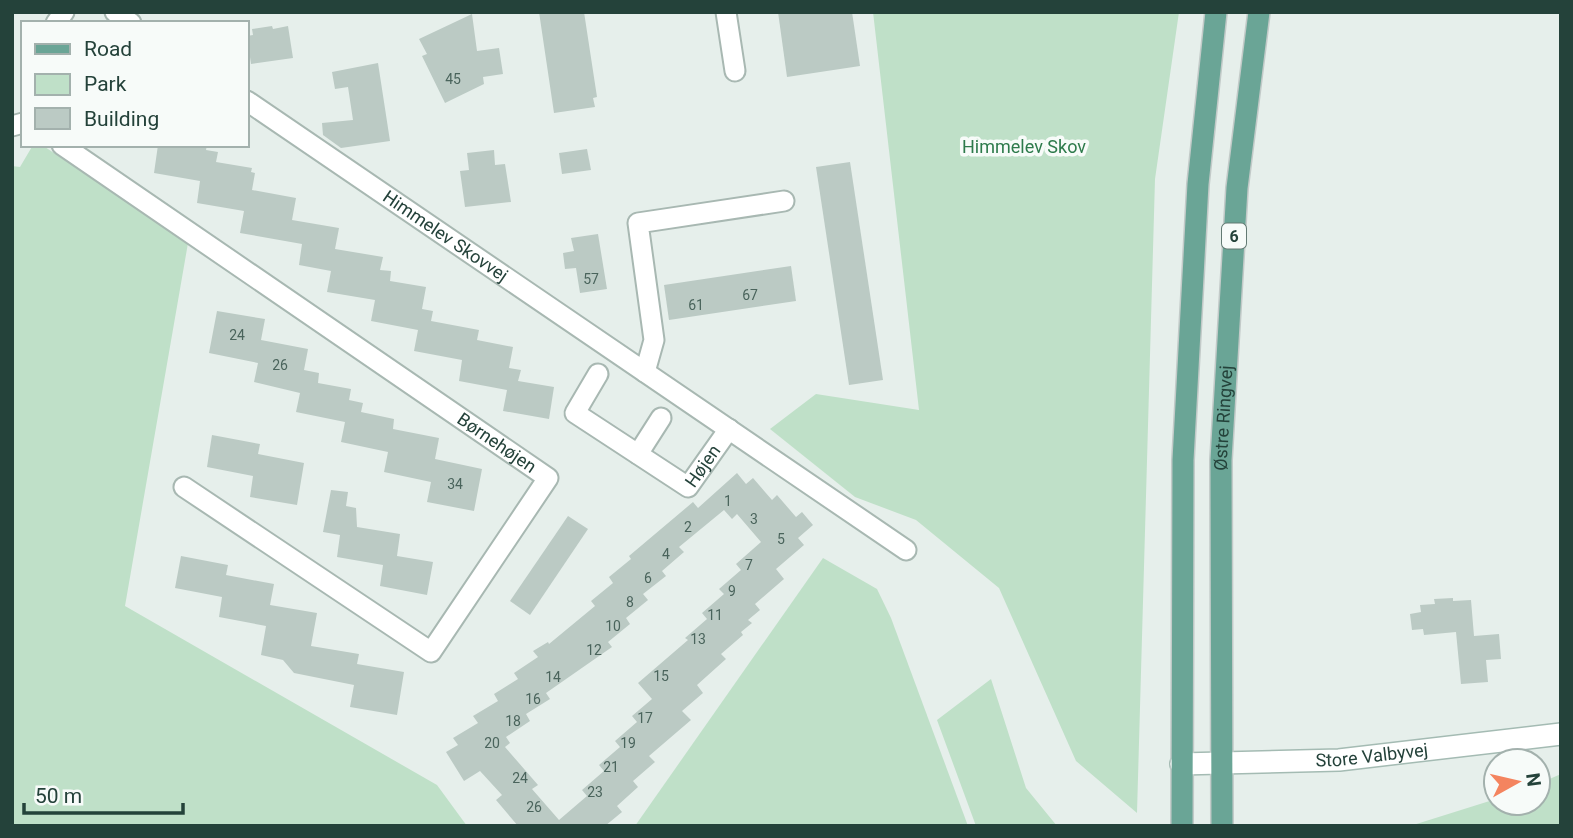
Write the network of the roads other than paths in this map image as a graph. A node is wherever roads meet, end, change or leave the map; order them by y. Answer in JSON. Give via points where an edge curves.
{"nodes":[{"id":1,"x":726,"y":12,"type":"edge"},
{"id":2,"x":1216,"y":12,"type":"edge"},
{"id":3,"x":1259,"y":12,"type":"edge"},
{"id":4,"x":736,"y":71,"type":"dead end"},
{"id":5,"x":248,"y":102,"type":"edge"},
{"id":6,"x":65,"y":147,"type":"edge"},
{"id":7,"x":784,"y":201,"type":"dead end"},
{"id":8,"x":645,"y":372,"type":"junction"},
{"id":9,"x":598,"y":374,"type":"dead end"},
{"id":10,"x":661,"y":418,"type":"dead end"},
{"id":11,"x":729,"y":429,"type":"junction"},
{"id":12,"x":638,"y":454,"type":"junction"},
{"id":13,"x":184,"y":487,"type":"dead end"},
{"id":14,"x":906,"y":550,"type":"dead end"},
{"id":15,"x":1561,"y":734,"type":"edge"},
{"id":16,"x":1181,"y":764,"type":"junction"},
{"id":17,"x":1221,"y":764,"type":"junction"},
{"id":18,"x":1182,"y":826,"type":"edge"},
{"id":19,"x":1222,"y":826,"type":"edge"}],
"edges":[{"from":1,"to":4,"type":"street"},
{"from":2,"to":16,"type":"main road","number":"6","via":[[1198,184],[1183,460]]},
{"from":3,"to":17,"type":"main road","name":"Østre Ringvej","number":"6","via":[[1237,188],[1221,460]]},
{"from":5,"to":8,"type":"street","name":"Himmelev Skovvej"},
{"from":6,"to":13,"type":"street","name":"Børnehøjen","via":[[548,478],[431,652]]},
{"from":7,"to":8,"type":"street","via":[[638,223],[654,340]]},
{"from":8,"to":11,"type":"street","name":"Himmelev Skovvej"},
{"from":9,"to":12,"type":"street","name":"Højen","via":[[575,413]]},
{"from":10,"to":12,"type":"street"},
{"from":11,"to":12,"type":"street","name":"Højen","via":[[688,486]]},
{"from":11,"to":14,"type":"street","name":"Himmelev Skovvej"},
{"from":15,"to":17,"type":"street","name":"Store Valbyvej","via":[[1339,760]]},
{"from":16,"to":17,"type":"street","name":"Store Valbyvej"},
{"from":16,"to":18,"type":"main road","number":"6"},
{"from":17,"to":19,"type":"main road","name":"Østre Ringvej","number":"6"}]}
